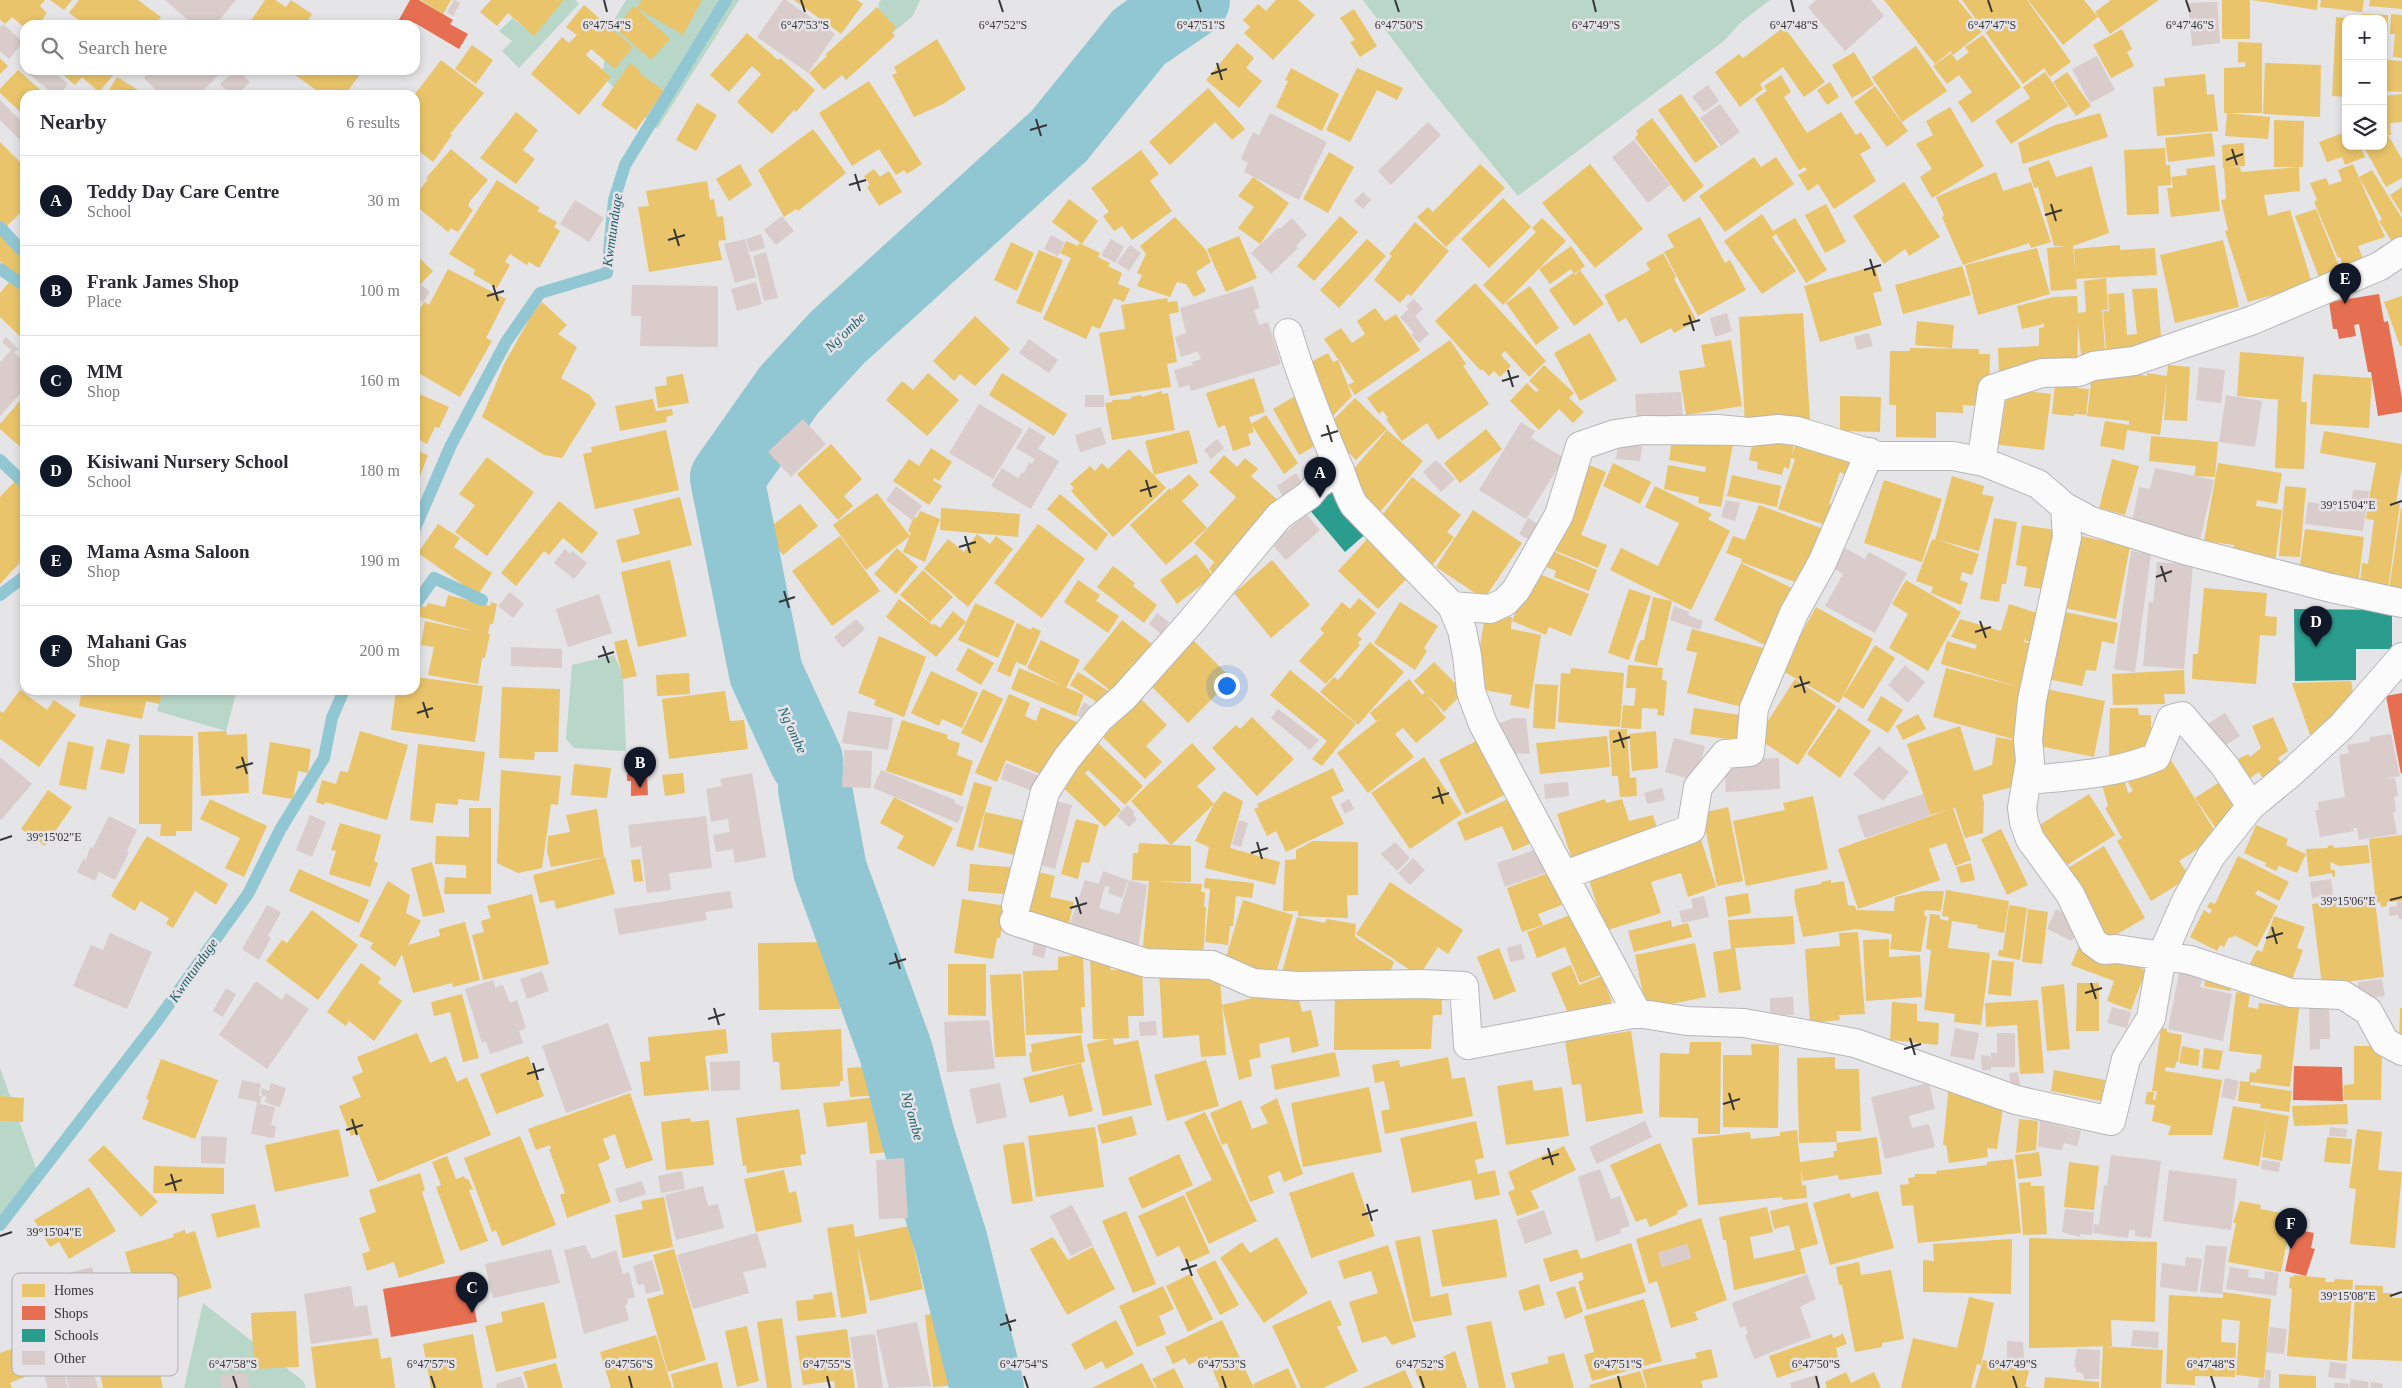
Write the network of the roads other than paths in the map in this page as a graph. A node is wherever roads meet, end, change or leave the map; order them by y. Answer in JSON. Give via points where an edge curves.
{"nodes":[{"id":1,"x":2402,"y":251,"type":"edge"},
{"id":2,"x":1288,"y":334,"type":"dead end"},
{"id":3,"x":1869,"y":452,"type":"junction"},
{"id":4,"x":1984,"y":462,"type":"junction"},
{"id":5,"x":1340,"y":470,"type":"junction"},
{"id":6,"x":2065,"y":507,"type":"junction"},
{"id":7,"x":2402,"y":603,"type":"edge"},
{"id":8,"x":1452,"y":606,"type":"junction"},
{"id":9,"x":2402,"y":657,"type":"edge"},
{"id":10,"x":2028,"y":780,"type":"junction"},
{"id":11,"x":2251,"y":806,"type":"junction"},
{"id":12,"x":1565,"y":875,"type":"junction"},
{"id":13,"x":2162,"y":955,"type":"junction"},
{"id":14,"x":1637,"y":1013,"type":"junction"},
{"id":15,"x":2402,"y":1051,"type":"edge"}],
"edges":[{"from":1,"to":4,"type":"street","via":[[2380,266],[2253,320],[2134,361],[2093,366],[2079,372],[2042,373],[1992,388]]},
{"from":2,"to":5,"type":"street","via":[[1304,386]]},
{"from":3,"to":4,"type":"street","via":[[1878,456],[1953,456]]},
{"from":3,"to":8,"type":"street","via":[[1797,431],[1778,429],[1750,432],[1643,430],[1615,434],[1580,446],[1559,515],[1516,590],[1504,602],[1490,609]]},
{"from":3,"to":12,"type":"street","via":[[1822,563],[1794,613],[1754,708],[1750,752],[1725,754],[1698,787],[1691,829]]},
{"from":4,"to":6,"type":"street","via":[[2038,484]]},
{"from":5,"to":8,"type":"street","via":[[1345,490],[1354,505]]},
{"from":5,"to":14,"type":"street","via":[[1279,516],[1190,623],[1066,758],[1045,792],[1015,913],[1146,963],[1212,965],[1253,983],[1464,986],[1468,1045]]},
{"from":6,"to":7,"type":"street","via":[[2091,521],[2184,550]]},
{"from":6,"to":10,"type":"street","via":[[2066,538],[2029,722]]},
{"from":8,"to":12,"type":"street","via":[[1462,630],[1471,692],[1483,724]]},
{"from":9,"to":11,"type":"street","via":[[2342,726]]},
{"from":10,"to":11,"type":"street","via":[[2120,769],[2140,763],[2156,756],[2171,719],[2182,716],[2224,765]]},
{"from":10,"to":13,"type":"street","via":[[2022,808],[2030,839],[2070,894],[2093,942],[2104,950]]},
{"from":11,"to":13,"type":"street","via":[[2211,856]]},
{"from":12,"to":14,"type":"street"},
{"from":13,"to":14,"type":"street","via":[[2151,1018],[2126,1059],[2111,1121],[2016,1100],[1855,1043],[1744,1023],[1688,1021]]},
{"from":13,"to":15,"type":"street","via":[[2190,960],[2291,993],[2343,995],[2368,1010],[2385,1042]]}]}
